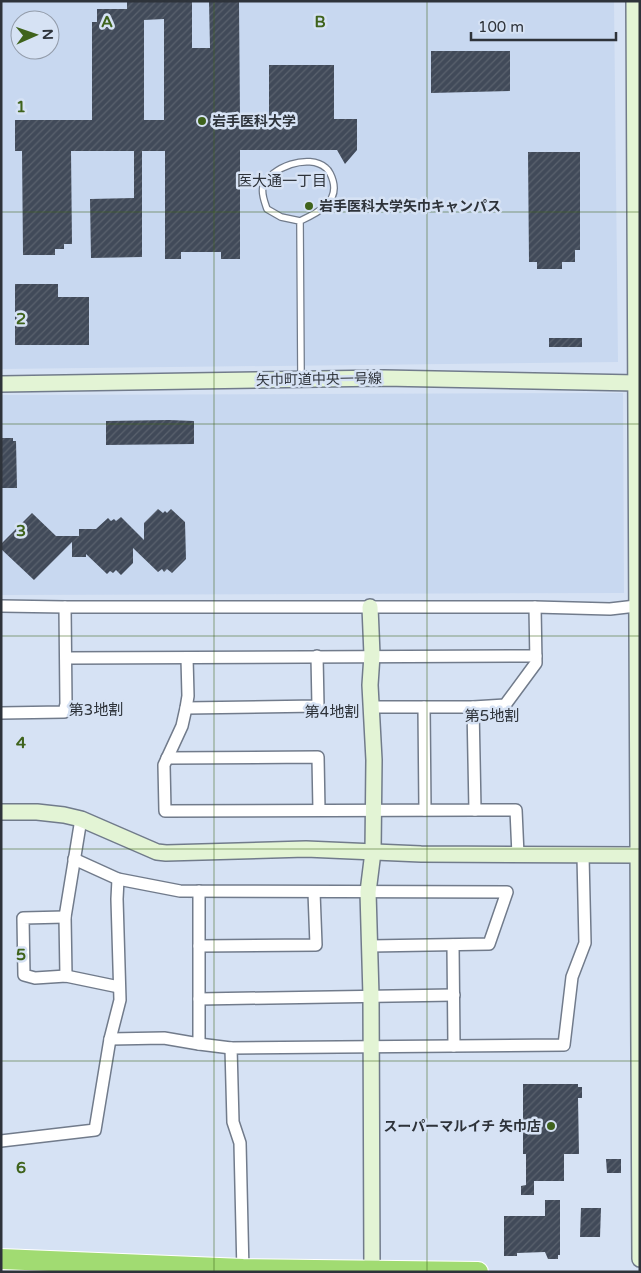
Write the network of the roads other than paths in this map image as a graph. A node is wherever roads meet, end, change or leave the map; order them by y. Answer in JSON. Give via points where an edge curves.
{"nodes":[{"id":1,"x":634,"y":1,"type":"edge"},
{"id":2,"x":300,"y":221,"type":"junction"},
{"id":3,"x":301,"y":379,"type":"junction"},
{"id":4,"x":639,"y":383,"type":"edge"},
{"id":5,"x":1,"y":384,"type":"edge"},
{"id":6,"x":638,"y":583,"type":"edge"},
{"id":7,"x":1,"y":606,"type":"edge"},
{"id":8,"x":636,"y":606,"type":"junction"},
{"id":9,"x":65,"y":607,"type":"junction"},
{"id":10,"x":370,"y":607,"type":"junction"},
{"id":11,"x":535,"y":607,"type":"junction"},
{"id":12,"x":317,"y":656,"type":"junction"},
{"id":13,"x":372,"y":656,"type":"junction"},
{"id":14,"x":536,"y":656,"type":"junction"},
{"id":15,"x":66,"y":658,"type":"junction"},
{"id":16,"x":187,"y":658,"type":"junction"},
{"id":17,"x":371,"y":707,"type":"junction"},
{"id":18,"x":424,"y":707,"type":"junction"},
{"id":19,"x":473,"y":707,"type":"junction"},
{"id":20,"x":186,"y":708,"type":"junction"},
{"id":21,"x":1,"y":713,"type":"edge"},
{"id":22,"x":167,"y":758,"type":"junction"},
{"id":23,"x":639,"y":792,"type":"edge"},
{"id":24,"x":319,"y":810,"type":"junction"},
{"id":25,"x":425,"y":810,"type":"junction"},
{"id":26,"x":474,"y":810,"type":"junction"},
{"id":27,"x":374,"y":811,"type":"junction"},
{"id":28,"x":1,"y":812,"type":"edge"},
{"id":29,"x":81,"y":819,"type":"junction"},
{"id":30,"x":373,"y":852,"type":"junction"},
{"id":31,"x":518,"y":855,"type":"junction"},
{"id":32,"x":638,"y":855,"type":"junction"},
{"id":33,"x":583,"y":856,"type":"junction"},
{"id":34,"x":74,"y":859,"type":"junction"},
{"id":35,"x":118,"y":879,"type":"junction"},
{"id":36,"x":199,"y":891,"type":"junction"},
{"id":37,"x":314,"y":892,"type":"junction"},
{"id":38,"x":368,"y":892,"type":"junction"},
{"id":39,"x":65,"y":917,"type":"junction"},
{"id":40,"x":453,"y":945,"type":"junction"},
{"id":41,"x":199,"y":946,"type":"junction"},
{"id":42,"x":370,"y":946,"type":"junction"},
{"id":43,"x":66,"y":976,"type":"junction"},
{"id":44,"x":119,"y":987,"type":"junction"},
{"id":45,"x":454,"y":995,"type":"junction"},
{"id":46,"x":371,"y":996,"type":"junction"},
{"id":47,"x":199,"y":999,"type":"junction"},
{"id":48,"x":110,"y":1039,"type":"junction"},
{"id":49,"x":199,"y":1044,"type":"junction"},
{"id":50,"x":370,"y":1046,"type":"junction"},
{"id":51,"x":454,"y":1046,"type":"junction"},
{"id":52,"x":231,"y":1048,"type":"junction"},
{"id":53,"x":639,"y":1128,"type":"edge"},
{"id":54,"x":1,"y":1141,"type":"edge"},
{"id":55,"x":1,"y":1259,"type":"edge"},
{"id":56,"x":640,"y":1259,"type":"edge"},
{"id":57,"x":36,"y":1267,"type":"edge"},
{"id":58,"x":1,"y":1268,"type":"edge"},
{"id":59,"x":243,"y":1270,"type":"edge"},
{"id":60,"x":372,"y":1271,"type":"edge"},
{"id":61,"x":76,"y":1272,"type":"edge"},
{"id":62,"x":478,"y":1272,"type":"edge"}],
"edges":[{"from":1,"to":4,"type":"street"},
{"from":2,"to":2,"type":"lane","via":[[281,217],[267,209],[263,187],[283,167],[312,162],[326,168],[334,188],[331,201],[322,210]]},
{"from":2,"to":3,"type":"lane"},
{"from":3,"to":4,"type":"street","name":"矢巾町道中央一号線"},
{"from":3,"to":5,"type":"street","name":"矢巾町道中央一号線"},
{"from":4,"to":6,"type":"street"},
{"from":6,"to":8,"type":"street"},
{"from":7,"to":9,"type":"street"},
{"from":8,"to":11,"type":"street"},
{"from":8,"to":23,"type":"street"},
{"from":9,"to":10,"type":"street"},
{"from":9,"to":15,"type":"street"},
{"from":10,"to":11,"type":"street"},
{"from":10,"to":13,"type":"street"},
{"from":11,"to":14,"type":"street"},
{"from":12,"to":13,"type":"street"},
{"from":12,"to":16,"type":"street"},
{"from":12,"to":20,"type":"street","via":[[318,706]]},
{"from":13,"to":14,"type":"street"},
{"from":13,"to":17,"type":"street"},
{"from":14,"to":19,"type":"street","via":[[536,663],[505,706]]},
{"from":15,"to":16,"type":"street"},
{"from":15,"to":21,"type":"street","via":[[64,712]]},
{"from":16,"to":20,"type":"street"},
{"from":17,"to":18,"type":"street"},
{"from":17,"to":27,"type":"street"},
{"from":18,"to":19,"type":"street"},
{"from":18,"to":25,"type":"street"},
{"from":19,"to":26,"type":"street"},
{"from":20,"to":22,"type":"street","via":[[182,726]]},
{"from":22,"to":24,"type":"street","via":[[318,757]]},
{"from":22,"to":24,"type":"street","via":[[164,765],[165,811]]},
{"from":23,"to":32,"type":"street"},
{"from":24,"to":27,"type":"street"},
{"from":25,"to":26,"type":"street"},
{"from":25,"to":27,"type":"street"},
{"from":26,"to":31,"type":"street","via":[[516,810]]},
{"from":27,"to":30,"type":"street"},
{"from":28,"to":29,"type":"street","via":[[37,812]]},
{"from":29,"to":30,"type":"street","via":[[157,852],[306,849]]},
{"from":29,"to":34,"type":"street"},
{"from":30,"to":31,"type":"street"},
{"from":30,"to":38,"type":"street"},
{"from":31,"to":33,"type":"street"},
{"from":32,"to":33,"type":"street"},
{"from":32,"to":53,"type":"street"},
{"from":33,"to":51,"type":"street","via":[[585,943],[572,977],[564,1045]]},
{"from":34,"to":35,"type":"street"},
{"from":34,"to":39,"type":"street"},
{"from":35,"to":36,"type":"street","via":[[162,889]]},
{"from":35,"to":44,"type":"street"},
{"from":36,"to":37,"type":"street"},
{"from":36,"to":41,"type":"street"},
{"from":37,"to":38,"type":"street"},
{"from":37,"to":41,"type":"street","via":[[316,945]]},
{"from":38,"to":40,"type":"street","via":[[507,892],[489,944]]},
{"from":38,"to":42,"type":"street"},
{"from":39,"to":43,"type":"street"},
{"from":39,"to":43,"type":"street","via":[[23,918],[24,975],[35,978]]},
{"from":40,"to":42,"type":"street"},
{"from":40,"to":45,"type":"street"},
{"from":41,"to":47,"type":"street"},
{"from":42,"to":46,"type":"street"},
{"from":43,"to":44,"type":"street"},
{"from":44,"to":48,"type":"street","via":[[120,1000]]},
{"from":45,"to":46,"type":"street"},
{"from":45,"to":51,"type":"street"},
{"from":46,"to":47,"type":"street"},
{"from":46,"to":50,"type":"street"},
{"from":47,"to":49,"type":"street"},
{"from":48,"to":49,"type":"street","via":[[164,1038]]},
{"from":48,"to":54,"type":"street","via":[[95,1130]]},
{"from":49,"to":52,"type":"street"},
{"from":50,"to":51,"type":"street"},
{"from":50,"to":52,"type":"street"},
{"from":50,"to":60,"type":"street"},
{"from":52,"to":59,"type":"street","via":[[233,1122],[240,1143]]},
{"from":53,"to":56,"type":"street"},
{"from":55,"to":57,"type":"highway"},
{"from":57,"to":58,"type":"highway"},
{"from":57,"to":59,"type":"highway"},
{"from":57,"to":61,"type":"highway"},
{"from":59,"to":60,"type":"highway"},
{"from":60,"to":62,"type":"highway"}]}
